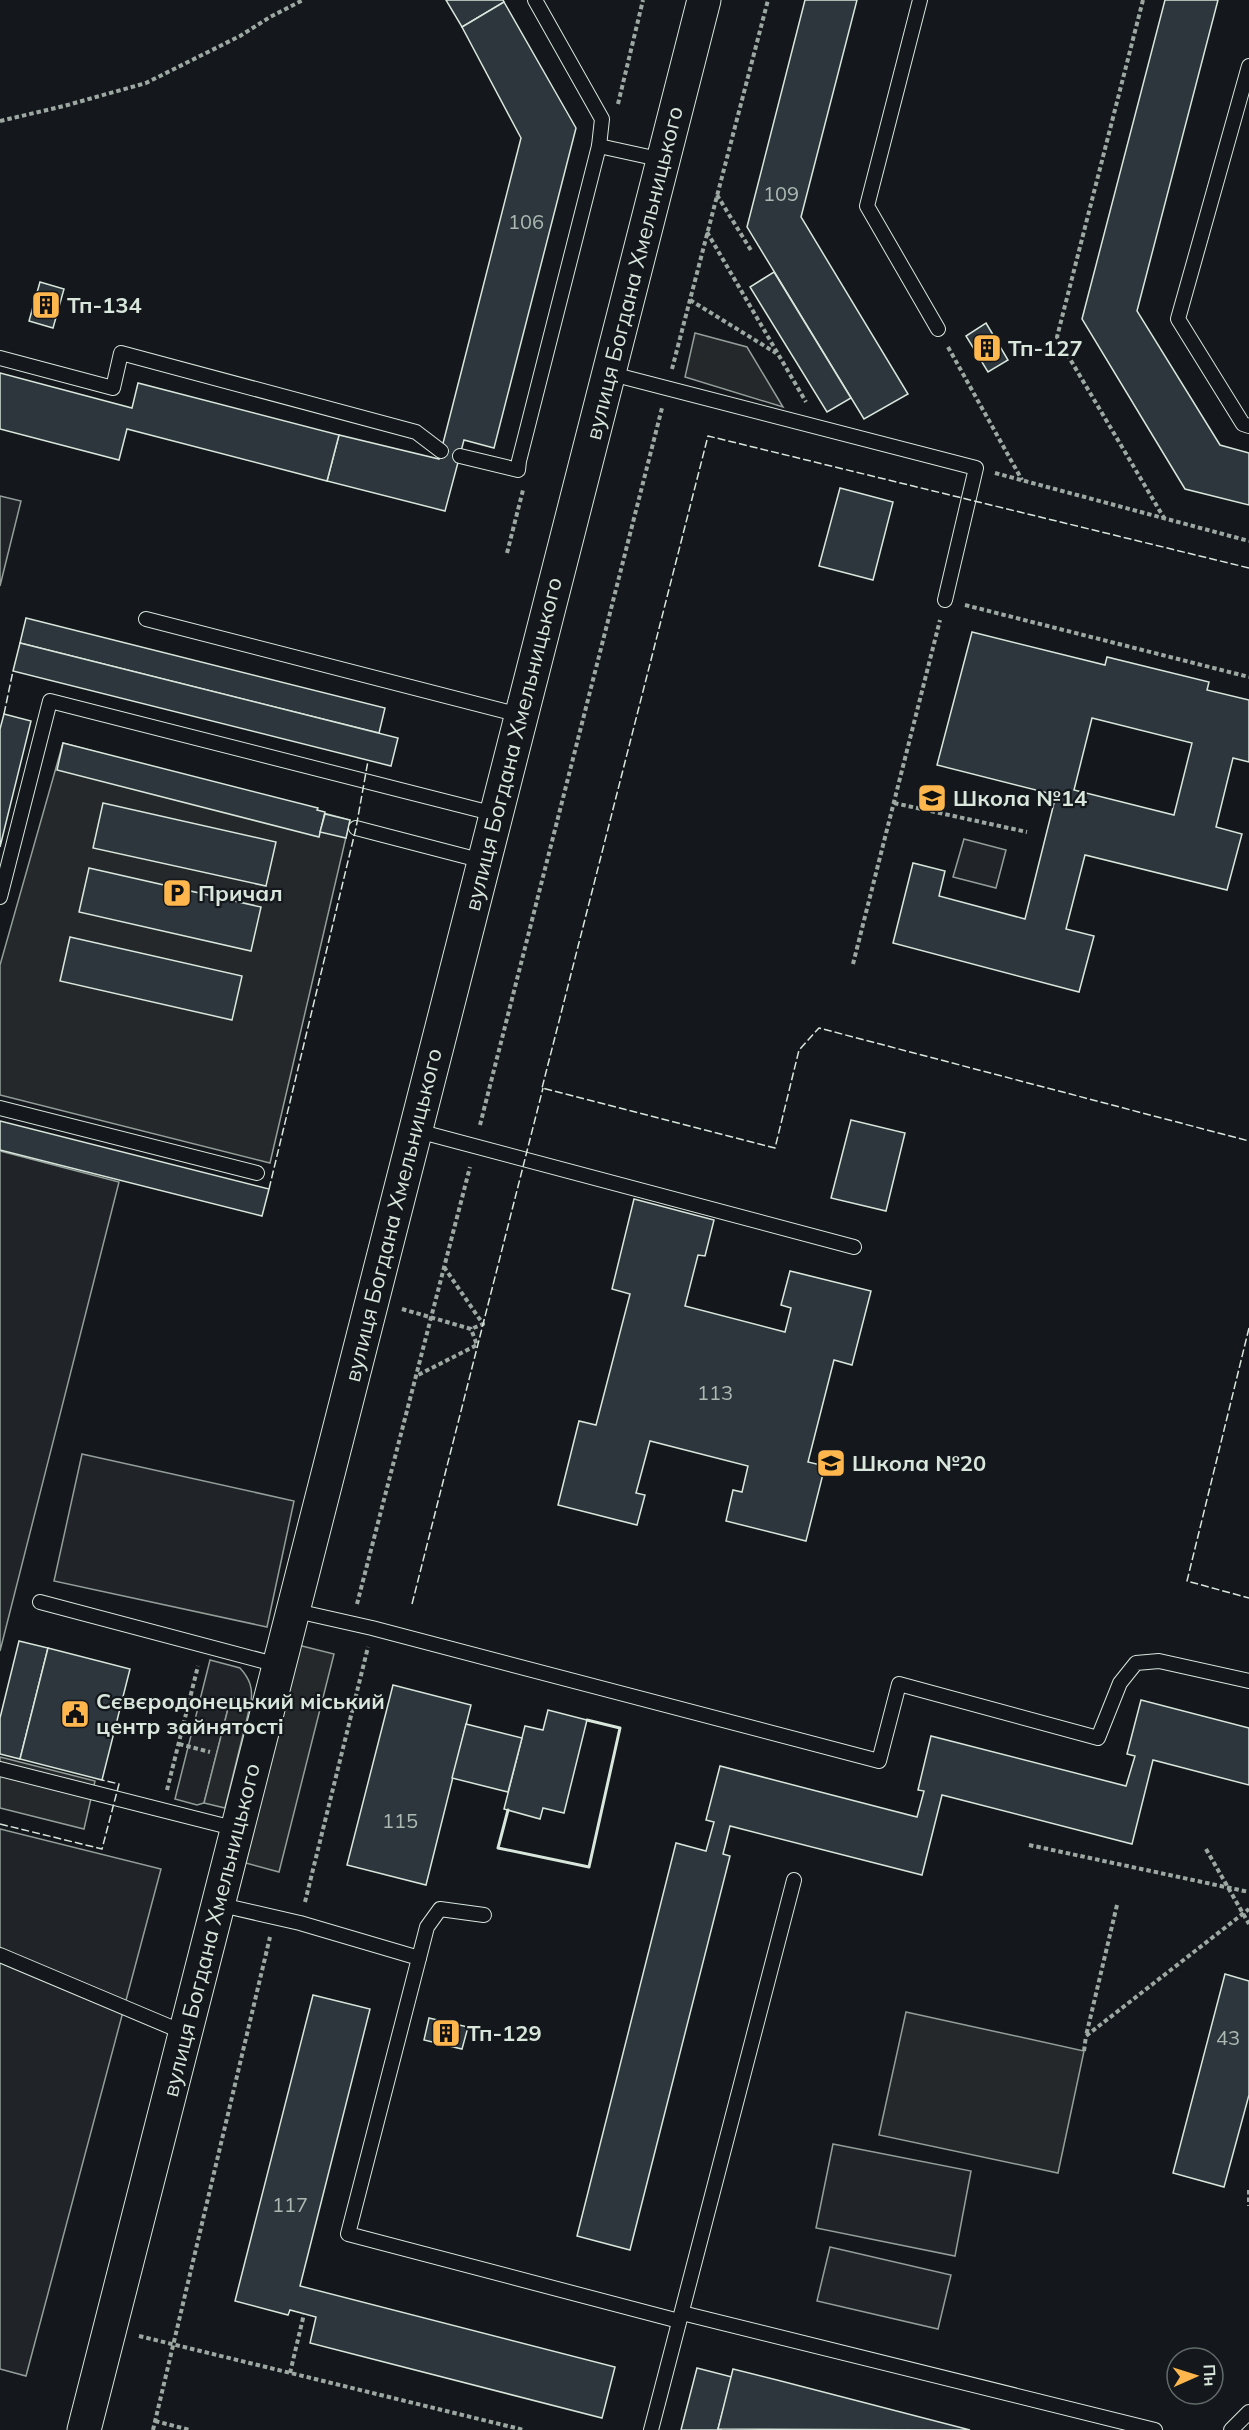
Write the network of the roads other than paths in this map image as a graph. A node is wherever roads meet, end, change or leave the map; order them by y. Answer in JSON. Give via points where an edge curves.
{"nodes":[{"id":1,"x":535,"y":0,"type":"edge"},
{"id":2,"x":704,"y":0,"type":"edge"},
{"id":3,"x":920,"y":0,"type":"edge"},
{"id":4,"x":1249,"y":66,"type":"edge"},
{"id":5,"x":599,"y":146,"type":"junction"},
{"id":6,"x":663,"y":160,"type":"junction"},
{"id":7,"x":938,"y":329,"type":"road end"},
{"id":8,"x":0,"y":358,"type":"edge"},
{"id":9,"x":608,"y":373,"type":"junction"},
{"id":10,"x":1249,"y":426,"type":"edge"},
{"id":11,"x":441,"y":451,"type":"dead end"},
{"id":12,"x":460,"y":456,"type":"dead end"},
{"id":13,"x":945,"y":600,"type":"road end"},
{"id":14,"x":146,"y":619,"type":"dead end"},
{"id":15,"x":520,"y":715,"type":"junction"},
{"id":16,"x":495,"y":814,"type":"junction"},
{"id":17,"x":356,"y":828,"type":"dead end"},
{"id":18,"x":483,"y":861,"type":"junction"},
{"id":19,"x":0,"y":897,"type":"edge"},
{"id":20,"x":0,"y":1108,"type":"edge"},
{"id":21,"x":414,"y":1130,"type":"junction"},
{"id":22,"x":257,"y":1173,"type":"dead end"},
{"id":23,"x":854,"y":1247,"type":"dead end"},
{"id":24,"x":40,"y":1602,"type":"dead end"},
{"id":25,"x":292,"y":1610,"type":"junction"},
{"id":26,"x":278,"y":1665,"type":"junction"},
{"id":27,"x":1249,"y":1681,"type":"edge"},
{"id":28,"x":0,"y":1769,"type":"edge"},
{"id":29,"x":237,"y":1829,"type":"junction"},
{"id":30,"x":794,"y":1880,"type":"dead end"},
{"id":31,"x":218,"y":1904,"type":"junction"},
{"id":32,"x":484,"y":1915,"type":"dead end"},
{"id":33,"x":0,"y":1955,"type":"edge"},
{"id":34,"x":419,"y":1958,"type":"junction"},
{"id":35,"x":184,"y":2033,"type":"junction"},
{"id":36,"x":680,"y":2317,"type":"junction"},
{"id":37,"x":1249,"y":2412,"type":"edge"},
{"id":38,"x":84,"y":2430,"type":"edge"},
{"id":39,"x":651,"y":2430,"type":"edge"},
{"id":40,"x":1155,"y":2430,"type":"edge"},
{"id":41,"x":1231,"y":2430,"type":"edge"}],
"edges":[{"from":1,"to":5,"type":"lane","via":[[602,120]]},
{"from":2,"to":6,"type":"street","name":"вулиця Богдана Хмельницького"},
{"from":3,"to":7,"type":"lane","via":[[867,206]]},
{"from":4,"to":10,"type":"lane","via":[[1178,319],[1243,424]]},
{"from":5,"to":6,"type":"lane"},
{"from":5,"to":12,"type":"lane","via":[[518,470]]},
{"from":6,"to":9,"type":"street","name":"вулиця Богдана Хмельницького"},
{"from":8,"to":11,"type":"lane","via":[[112,388],[122,353],[416,432]]},
{"from":9,"to":13,"type":"lane","via":[[976,468]]},
{"from":9,"to":15,"type":"street","name":"вулиця Богдана Хмельницького"},
{"from":14,"to":15,"type":"lane"},
{"from":15,"to":16,"type":"street","name":"вулиця Богдана Хмельницького"},
{"from":16,"to":18,"type":"street","name":"вулиця Богдана Хмельницького"},
{"from":16,"to":19,"type":"lane","via":[[50,701]]},
{"from":17,"to":18,"type":"lane"},
{"from":18,"to":21,"type":"street","name":"вулиця Богдана Хмельницького"},
{"from":20,"to":22,"type":"lane"},
{"from":21,"to":23,"type":"lane"},
{"from":21,"to":25,"type":"street","name":"вулиця Богдана Хмельницького"},
{"from":24,"to":26,"type":"lane"},
{"from":25,"to":26,"type":"street","name":"вулиця Богдана Хмельницького"},
{"from":25,"to":27,"type":"lane","via":[[879,1761],[898,1684],[1098,1738],[1120,1683],[1136,1663],[1159,1661]]},
{"from":26,"to":29,"type":"street","name":"вулиця Богдана Хмельницького"},
{"from":28,"to":29,"type":"lane"},
{"from":29,"to":31,"type":"street","name":"вулиця Богдана Хмельницького"},
{"from":30,"to":36,"type":"lane"},
{"from":31,"to":34,"type":"lane"},
{"from":31,"to":35,"type":"street","name":"вулиця Богдана Хмельницького"},
{"from":32,"to":34,"type":"lane","via":[[440,1909],[428,1927]]},
{"from":33,"to":35,"type":"lane"},
{"from":34,"to":36,"type":"lane","via":[[348,2234]]},
{"from":35,"to":38,"type":"street","name":"вулиця Богдана Хмельницького"},
{"from":36,"to":39,"type":"lane"},
{"from":36,"to":40,"type":"lane"},
{"from":37,"to":41,"type":"lane"}]}
